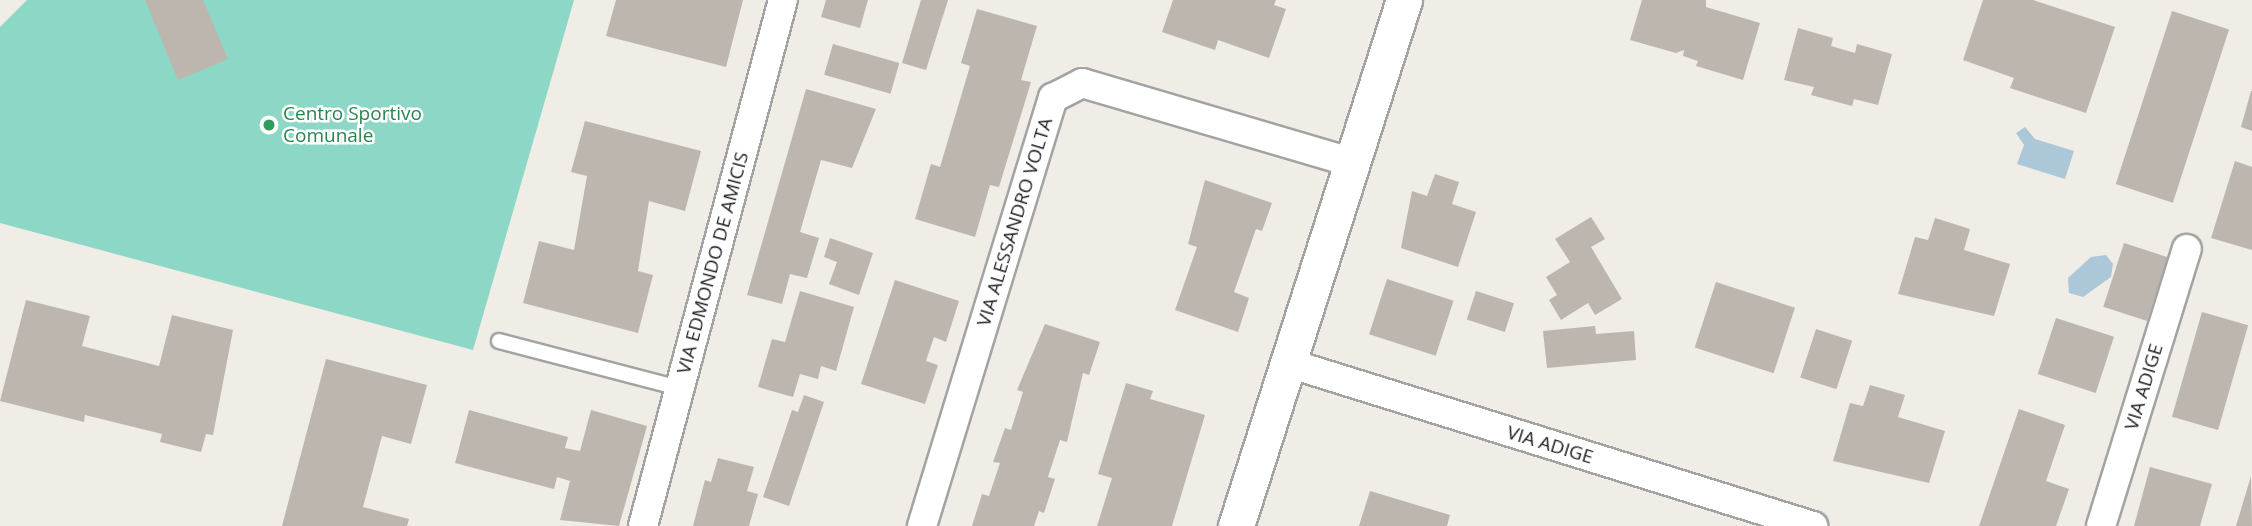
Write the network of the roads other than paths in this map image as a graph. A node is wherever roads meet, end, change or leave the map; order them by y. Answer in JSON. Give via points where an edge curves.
{"nodes":[{"id":1,"x":783,"y":0,"type":"edge"},
{"id":2,"x":1404,"y":0,"type":"edge"},
{"id":3,"x":1353,"y":163,"type":"junction"},
{"id":4,"x":2187,"y":249,"type":"dead end"},
{"id":5,"x":499,"y":341,"type":"dead end"},
{"id":6,"x":1288,"y":363,"type":"junction"},
{"id":7,"x":680,"y":388,"type":"junction"},
{"id":8,"x":643,"y":526,"type":"edge"},
{"id":9,"x":922,"y":526,"type":"edge"},
{"id":10,"x":1236,"y":526,"type":"edge"},
{"id":11,"x":1813,"y":526,"type":"edge"},
{"id":12,"x":2101,"y":526,"type":"edge"}],
"edges":[{"from":1,"to":7,"type":"street","name":"VIA EDMONDO DE AMICIS"},
{"from":2,"to":3,"type":"street"},
{"from":3,"to":6,"type":"street"},
{"from":3,"to":9,"type":"street","name":"VIA ALESSANDRO VOLTA","via":[[1082,83],[1054,98]]},
{"from":4,"to":12,"type":"street","name":"VIA ADIGE"},
{"from":5,"to":7,"type":"lane"},
{"from":6,"to":10,"type":"street"},
{"from":6,"to":11,"type":"street","name":"VIA ADIGE"},
{"from":7,"to":8,"type":"street","name":"VIA EDMONDO DE AMICIS"}]}
